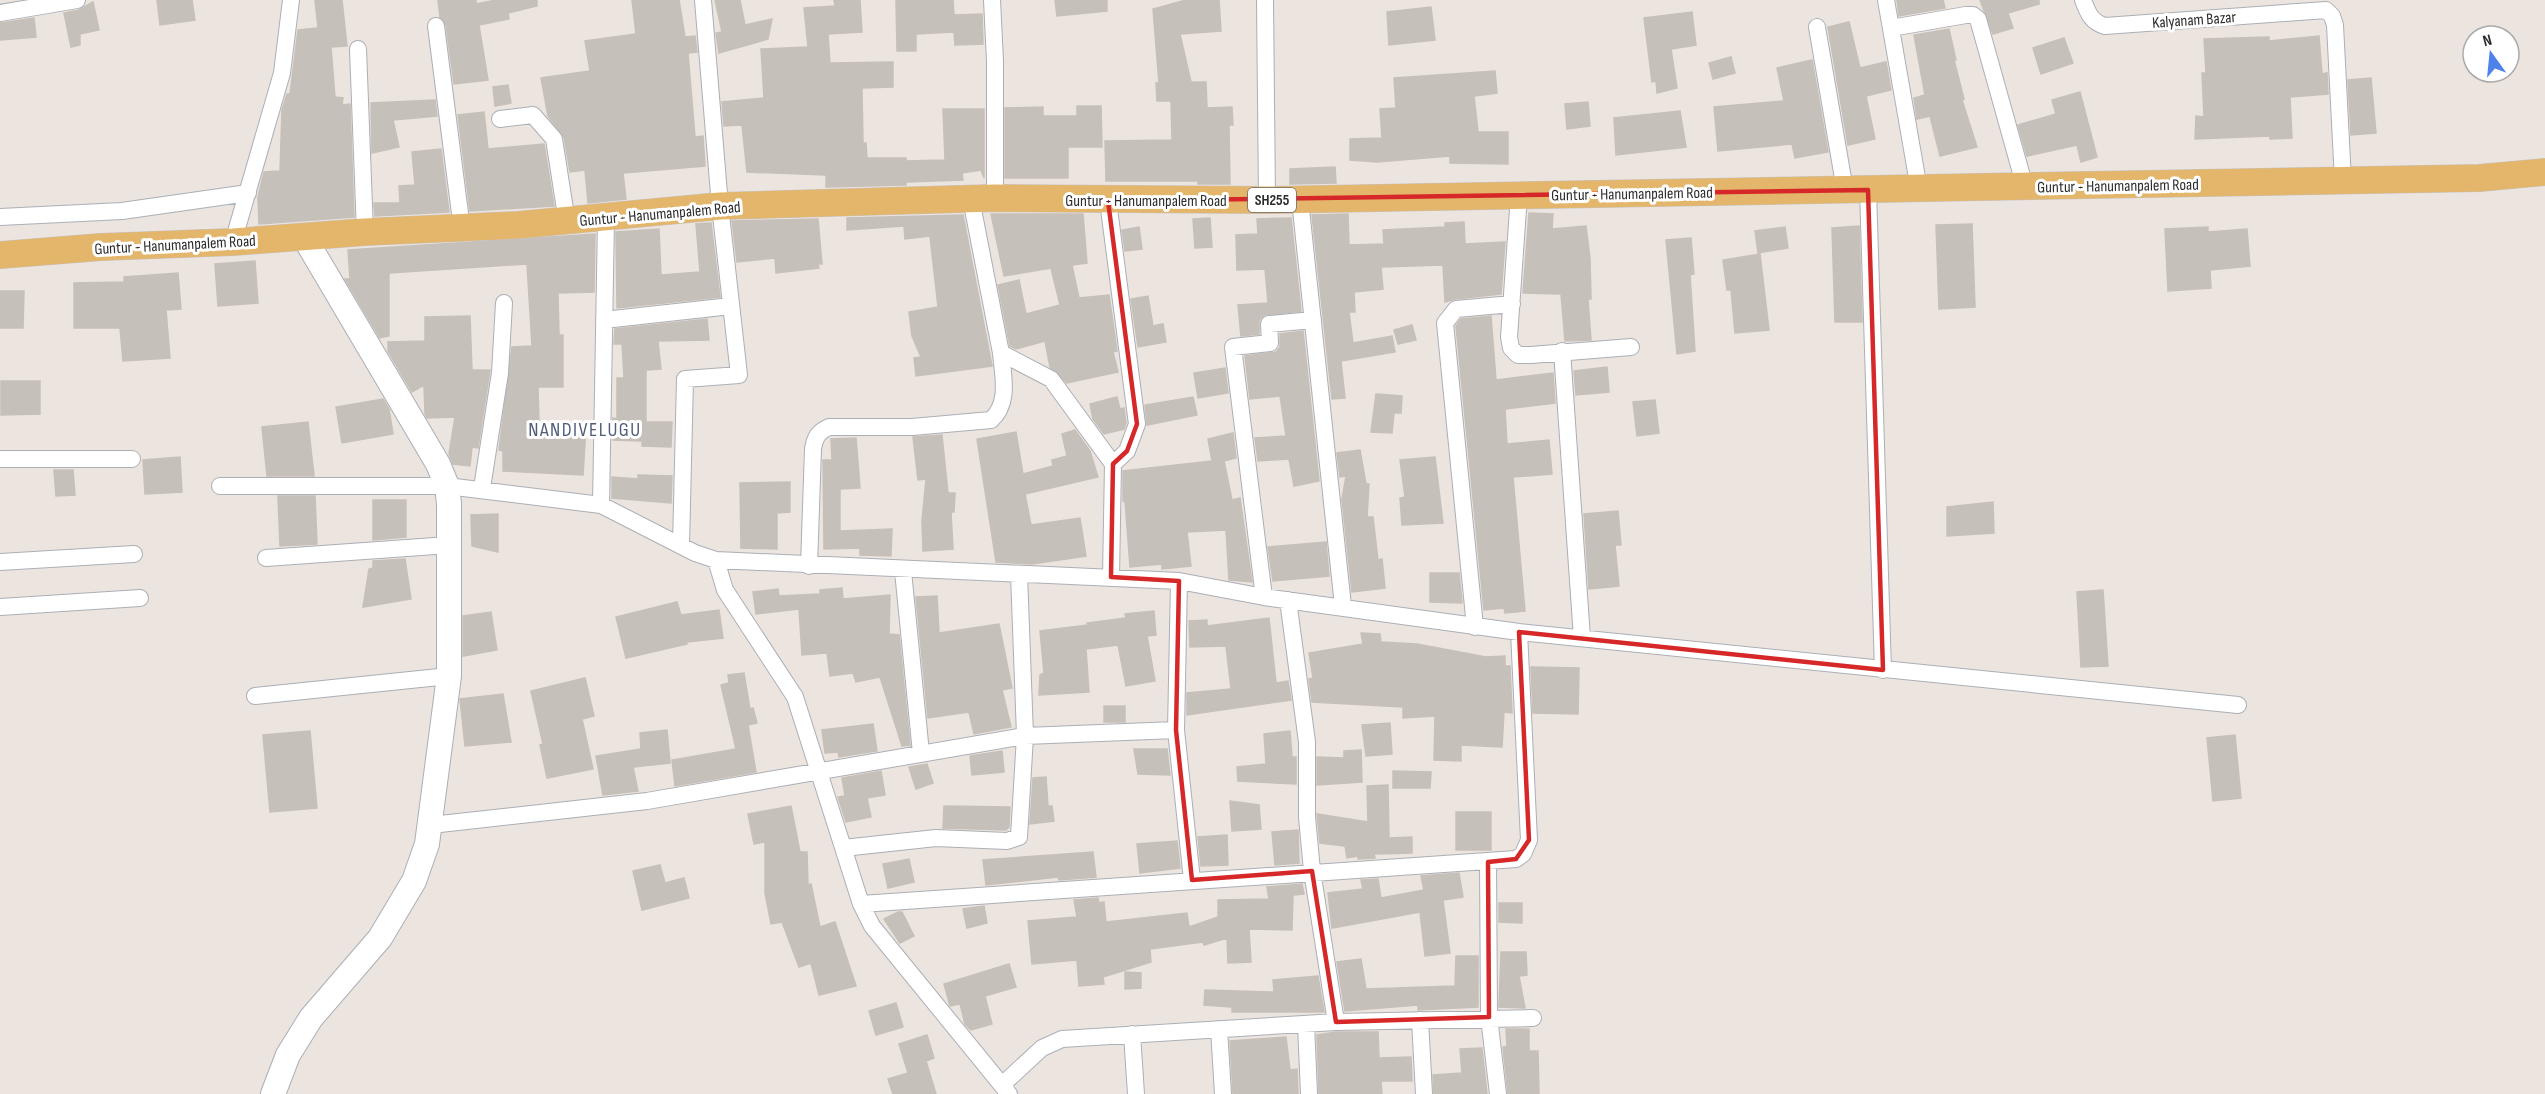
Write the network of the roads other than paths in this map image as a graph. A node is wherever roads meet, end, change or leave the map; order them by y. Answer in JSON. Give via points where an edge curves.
{"nodes":[{"id":1,"x":77,"y":0,"type":"edge"},
{"id":2,"x":291,"y":0,"type":"edge"},
{"id":3,"x":703,"y":0,"type":"edge"},
{"id":4,"x":992,"y":0,"type":"edge"},
{"id":5,"x":1265,"y":0,"type":"edge"},
{"id":6,"x":1886,"y":0,"type":"edge"},
{"id":7,"x":2083,"y":0,"type":"edge"},
{"id":8,"x":0,"y":13,"type":"edge"},
{"id":9,"x":436,"y":26,"type":"dead end"},
{"id":10,"x":1817,"y":27,"type":"dead end"},
{"id":11,"x":1891,"y":28,"type":"junction"},
{"id":12,"x":358,"y":49,"type":"dead end"},
{"id":13,"x":500,"y":119,"type":"dead end"},
{"id":14,"x":2545,"y":172,"type":"edge"},
{"id":15,"x":2343,"y":181,"type":"junction"},
{"id":16,"x":2025,"y":187,"type":"junction"},
{"id":17,"x":1919,"y":189,"type":"junction"},
{"id":18,"x":1857,"y":190,"type":"junction"},
{"id":19,"x":248,"y":193,"type":"junction"},
{"id":20,"x":1519,"y":195,"type":"junction"},
{"id":21,"x":983,"y":198,"type":"junction"},
{"id":22,"x":1267,"y":200,"type":"junction"},
{"id":23,"x":1300,"y":200,"type":"junction"},
{"id":24,"x":1108,"y":201,"type":"junction"},
{"id":25,"x":720,"y":206,"type":"junction"},
{"id":26,"x":0,"y":217,"type":"edge"},
{"id":27,"x":606,"y":219,"type":"junction"},
{"id":28,"x":567,"y":222,"type":"junction"},
{"id":29,"x":462,"y":229,"type":"junction"},
{"id":30,"x":365,"y":232,"type":"junction"},
{"id":31,"x":304,"y":237,"type":"junction"},
{"id":32,"x":233,"y":242,"type":"junction"},
{"id":33,"x":0,"y":255,"type":"edge"},
{"id":34,"x":504,"y":303,"type":"dead end"},
{"id":35,"x":1512,"y":304,"type":"junction"},
{"id":36,"x":731,"y":306,"type":"junction"},
{"id":37,"x":604,"y":320,"type":"junction"},
{"id":38,"x":1313,"y":320,"type":"junction"},
{"id":39,"x":1631,"y":347,"type":"dead end"},
{"id":40,"x":1562,"y":351,"type":"junction"},
{"id":41,"x":1001,"y":353,"type":"junction"},
{"id":42,"x":0,"y":459,"type":"edge"},
{"id":43,"x":132,"y":459,"type":"dead end"},
{"id":44,"x":1113,"y":464,"type":"junction"},
{"id":45,"x":220,"y":486,"type":"dead end"},
{"id":46,"x":447,"y":486,"type":"junction"},
{"id":47,"x":482,"y":488,"type":"junction"},
{"id":48,"x":601,"y":505,"type":"junction"},
{"id":49,"x":449,"y":545,"type":"junction"},
{"id":50,"x":681,"y":546,"type":"junction"},
{"id":51,"x":134,"y":554,"type":"dead end"},
{"id":52,"x":266,"y":558,"type":"dead end"},
{"id":53,"x":716,"y":560,"type":"junction"},
{"id":54,"x":0,"y":562,"type":"edge"},
{"id":55,"x":809,"y":566,"type":"junction"},
{"id":56,"x":903,"y":571,"type":"junction"},
{"id":57,"x":1019,"y":574,"type":"junction"},
{"id":58,"x":1111,"y":577,"type":"junction"},
{"id":59,"x":1179,"y":581,"type":"junction"},
{"id":60,"x":1264,"y":597,"type":"junction"},
{"id":61,"x":140,"y":598,"type":"dead end"},
{"id":62,"x":1288,"y":600,"type":"junction"},
{"id":63,"x":1343,"y":606,"type":"junction"},
{"id":64,"x":0,"y":607,"type":"edge"},
{"id":65,"x":1475,"y":627,"type":"junction"},
{"id":66,"x":1519,"y":632,"type":"junction"},
{"id":67,"x":1582,"y":638,"type":"junction"},
{"id":68,"x":1883,"y":670,"type":"junction"},
{"id":69,"x":449,"y":676,"type":"junction"},
{"id":70,"x":255,"y":696,"type":"dead end"},
{"id":71,"x":2238,"y":705,"type":"dead end"},
{"id":72,"x":1176,"y":730,"type":"junction"},
{"id":73,"x":1025,"y":736,"type":"junction"},
{"id":74,"x":921,"y":753,"type":"junction"},
{"id":75,"x":819,"y":774,"type":"junction"},
{"id":76,"x":431,"y":825,"type":"junction"},
{"id":77,"x":843,"y":848,"type":"junction"},
{"id":78,"x":1488,"y":862,"type":"junction"},
{"id":79,"x":1312,"y":871,"type":"junction"},
{"id":80,"x":1192,"y":879,"type":"junction"},
{"id":81,"x":861,"y":904,"type":"junction"},
{"id":82,"x":1490,"y":1017,"type":"junction"},
{"id":83,"x":1533,"y":1018,"type":"dead end"},
{"id":84,"x":1420,"y":1020,"type":"junction"},
{"id":85,"x":1336,"y":1022,"type":"junction"},
{"id":86,"x":1306,"y":1024,"type":"junction"},
{"id":87,"x":1219,"y":1029,"type":"junction"},
{"id":88,"x":1132,"y":1034,"type":"junction"},
{"id":89,"x":1006,"y":1090,"type":"edge"},
{"id":90,"x":273,"y":1094,"type":"edge"},
{"id":91,"x":1136,"y":1094,"type":"edge"},
{"id":92,"x":1223,"y":1094,"type":"edge"},
{"id":93,"x":1309,"y":1094,"type":"edge"},
{"id":94,"x":1424,"y":1094,"type":"edge"},
{"id":95,"x":1498,"y":1094,"type":"edge"}],
"edges":[{"from":1,"to":8,"type":"street"},
{"from":2,"to":19,"type":"street","via":[[282,73]]},
{"from":3,"to":25,"type":"street"},
{"from":4,"to":21,"type":"street","via":[[995,61]]},
{"from":5,"to":22,"type":"street"},
{"from":6,"to":11,"type":"street"},
{"from":7,"to":15,"type":"street","name":"Kalyanam Bazar","via":[[2089,15],[2105,26],[2326,10],[2335,25]]},
{"from":9,"to":29,"type":"street"},
{"from":10,"to":18,"type":"street"},
{"from":11,"to":16,"type":"street","via":[[1966,15],[1978,19]]},
{"from":11,"to":17,"type":"street"},
{"from":12,"to":30,"type":"street"},
{"from":13,"to":28,"type":"street","via":[[533,116],[554,139]]},
{"from":14,"to":15,"type":"main road","name":"Guntur - Hanumanpalem Road","number":"SH255","via":[[2509,177]]},
{"from":15,"to":16,"type":"main road","name":"Guntur - Hanumanpalem Road","number":"SH255"},
{"from":16,"to":17,"type":"main road","name":"Guntur - Hanumanpalem Road","number":"SH255"},
{"from":17,"to":18,"type":"main road","name":"Guntur - Hanumanpalem Road","number":"SH255"},
{"from":18,"to":20,"type":"main road","name":"Guntur - Hanumanpalem Road","number":"SH255"},
{"from":18,"to":68,"type":"street"},
{"from":19,"to":26,"type":"street","via":[[122,211]]},
{"from":19,"to":32,"type":"street"},
{"from":20,"to":23,"type":"main road","name":"Guntur - Hanumanpalem Road","number":"SH255"},
{"from":20,"to":35,"type":"street"},
{"from":21,"to":24,"type":"main road","name":"Guntur - Hanumanpalem Road","number":"SH255"},
{"from":21,"to":25,"type":"main road","name":"Guntur - Hanumanpalem Road","number":"SH255"},
{"from":21,"to":41,"type":"street"},
{"from":22,"to":23,"type":"main road","name":"Guntur - Hanumanpalem Road","number":"SH255"},
{"from":22,"to":24,"type":"main road","name":"Guntur - Hanumanpalem Road","number":"SH255"},
{"from":23,"to":38,"type":"street"},
{"from":24,"to":44,"type":"street","via":[[1137,424],[1127,451]]},
{"from":25,"to":27,"type":"main road","name":"Guntur - Hanumanpalem Road","number":"SH255"},
{"from":25,"to":36,"type":"street"},
{"from":27,"to":28,"type":"main road","name":"Guntur - Hanumanpalem Road","number":"SH255"},
{"from":27,"to":37,"type":"street"},
{"from":28,"to":29,"type":"main road","name":"Guntur - Hanumanpalem Road","number":"SH255"},
{"from":29,"to":30,"type":"main road","name":"Guntur - Hanumanpalem Road","number":"SH255"},
{"from":30,"to":31,"type":"main road","name":"Guntur - Hanumanpalem Road","number":"SH255"},
{"from":31,"to":32,"type":"main road","name":"Guntur - Hanumanpalem Road","number":"SH255"},
{"from":31,"to":46,"type":"street","via":[[438,464]]},
{"from":32,"to":33,"type":"main road","name":"Guntur - Hanumanpalem Road","number":"SH255"},
{"from":34,"to":47,"type":"street","via":[[500,373]]},
{"from":35,"to":40,"type":"street","via":[[1509,337],[1511,348],[1518,355]]},
{"from":35,"to":65,"type":"street","via":[[1456,309],[1445,323]]},
{"from":36,"to":37,"type":"street"},
{"from":36,"to":50,"type":"street","via":[[739,375],[685,379]]},
{"from":37,"to":48,"type":"street"},
{"from":38,"to":60,"type":"street","via":[[1269,324],[1270,343],[1233,347]]},
{"from":38,"to":63,"type":"street"},
{"from":39,"to":40,"type":"street"},
{"from":40,"to":67,"type":"street"},
{"from":41,"to":44,"type":"street","via":[[1051,379]]},
{"from":41,"to":55,"type":"street","via":[[1004,397],[1001,411],[991,420],[912,427],[829,427],[814,438]]},
{"from":42,"to":43,"type":"street"},
{"from":44,"to":58,"type":"street"},
{"from":45,"to":46,"type":"street"},
{"from":46,"to":47,"type":"street"},
{"from":46,"to":49,"type":"street"},
{"from":47,"to":48,"type":"street"},
{"from":48,"to":50,"type":"street"},
{"from":49,"to":52,"type":"street"},
{"from":49,"to":69,"type":"street"},
{"from":50,"to":53,"type":"street"},
{"from":51,"to":54,"type":"street"},
{"from":53,"to":55,"type":"street"},
{"from":53,"to":75,"type":"street","via":[[725,590],[795,697]]},
{"from":55,"to":56,"type":"street"},
{"from":56,"to":57,"type":"street"},
{"from":56,"to":74,"type":"street"},
{"from":57,"to":58,"type":"street"},
{"from":57,"to":73,"type":"street"},
{"from":58,"to":59,"type":"street"},
{"from":59,"to":60,"type":"street"},
{"from":59,"to":72,"type":"street"},
{"from":60,"to":62,"type":"street"},
{"from":61,"to":64,"type":"street"},
{"from":62,"to":63,"type":"street"},
{"from":62,"to":79,"type":"street","via":[[1307,742]]},
{"from":63,"to":65,"type":"street"},
{"from":65,"to":66,"type":"street"},
{"from":66,"to":67,"type":"street"},
{"from":66,"to":78,"type":"street","via":[[1529,840],[1516,859]]},
{"from":67,"to":68,"type":"street"},
{"from":68,"to":71,"type":"street"},
{"from":69,"to":70,"type":"street"},
{"from":69,"to":76,"type":"street"},
{"from":72,"to":73,"type":"street"},
{"from":72,"to":80,"type":"street"},
{"from":73,"to":74,"type":"street"},
{"from":73,"to":77,"type":"street","via":[[1021,831],[1014,840],[930,838]]},
{"from":74,"to":75,"type":"street"},
{"from":75,"to":76,"type":"street","via":[[647,801]]},
{"from":75,"to":77,"type":"street"},
{"from":76,"to":90,"type":"street","via":[[414,881],[370,952],[298,1036]]},
{"from":77,"to":81,"type":"street"},
{"from":78,"to":79,"type":"street"},
{"from":78,"to":82,"type":"street"},
{"from":79,"to":80,"type":"street"},
{"from":79,"to":85,"type":"street"},
{"from":80,"to":81,"type":"street"},
{"from":81,"to":89,"type":"street","via":[[879,936]]},
{"from":82,"to":83,"type":"street"},
{"from":82,"to":84,"type":"street"},
{"from":82,"to":95,"type":"street"},
{"from":84,"to":85,"type":"street"},
{"from":84,"to":94,"type":"street"},
{"from":85,"to":86,"type":"street"},
{"from":86,"to":87,"type":"street"},
{"from":86,"to":93,"type":"street"},
{"from":87,"to":88,"type":"street"},
{"from":87,"to":92,"type":"street"},
{"from":88,"to":89,"type":"street","via":[[1052,1042]]},
{"from":88,"to":91,"type":"street"}]}
